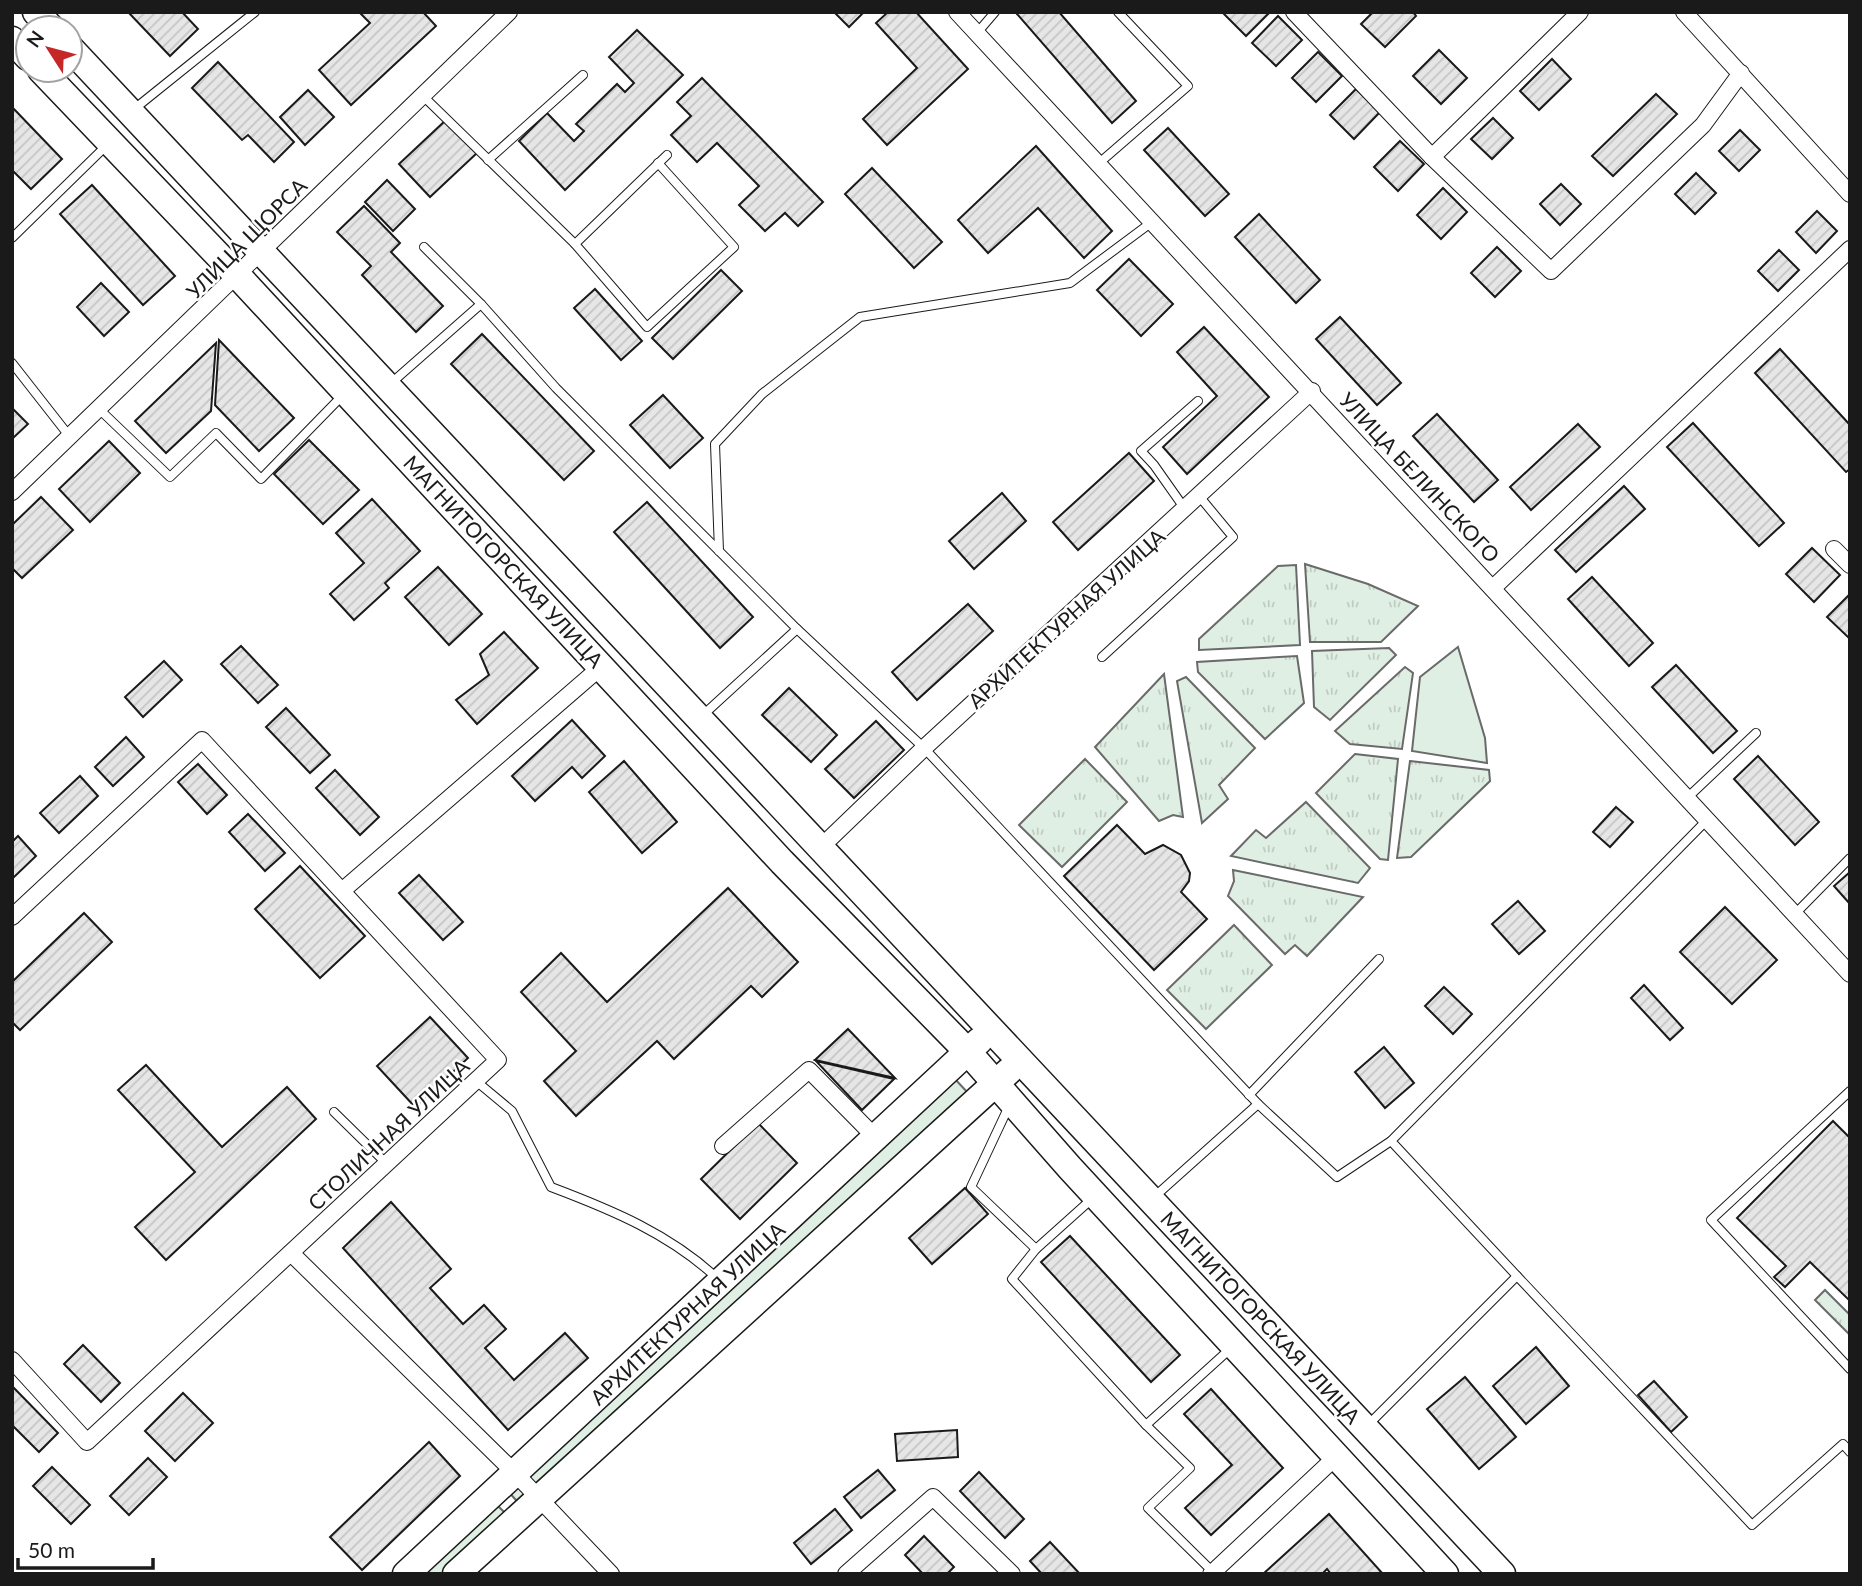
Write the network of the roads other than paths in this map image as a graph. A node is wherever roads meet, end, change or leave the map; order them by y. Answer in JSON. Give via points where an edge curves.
{"nodes":[{"id":1,"x":255,"y":12,"type":"edge"},
{"id":2,"x":509,"y":12,"type":"edge"},
{"id":3,"x":957,"y":12,"type":"edge"},
{"id":4,"x":995,"y":12,"type":"edge"},
{"id":5,"x":1118,"y":12,"type":"edge"},
{"id":6,"x":1294,"y":12,"type":"edge"},
{"id":7,"x":1580,"y":12,"type":"edge"},
{"id":8,"x":1684,"y":12,"type":"edge"},
{"id":9,"x":977,"y":33,"type":"junction"},
{"id":10,"x":84,"y":63,"type":"edge"},
{"id":11,"x":1741,"y":73,"type":"junction"},
{"id":12,"x":583,"y":75,"type":"dead end"},
{"id":13,"x":54,"y":84,"type":"edge"},
{"id":14,"x":421,"y":94,"type":"junction"},
{"id":15,"x":130,"y":111,"type":"junction"},
{"id":16,"x":110,"y":142,"type":"junction"},
{"id":17,"x":667,"y":155,"type":"dead end"},
{"id":18,"x":1432,"y":157,"type":"junction"},
{"id":19,"x":488,"y":160,"type":"junction"},
{"id":20,"x":658,"y":163,"type":"junction"},
{"id":21,"x":1097,"y":164,"type":"junction"},
{"id":22,"x":1850,"y":194,"type":"edge"},
{"id":23,"x":1152,"y":222,"type":"junction"},
{"id":24,"x":12,"y":238,"type":"edge"},
{"id":25,"x":575,"y":244,"type":"junction"},
{"id":26,"x":424,"y":247,"type":"dead end"},
{"id":27,"x":1850,"y":249,"type":"edge"},
{"id":28,"x":262,"y":251,"type":"junction"},
{"id":29,"x":239,"y":276,"type":"junction"},
{"id":30,"x":481,"y":304,"type":"junction"},
{"id":31,"x":12,"y":363,"type":"edge"},
{"id":32,"x":388,"y":386,"type":"junction"},
{"id":33,"x":1312,"y":391,"type":"junction"},
{"id":34,"x":346,"y":392,"type":"junction"},
{"id":35,"x":1198,"y":401,"type":"dead end"},
{"id":36,"x":99,"y":409,"type":"junction"},
{"id":37,"x":70,"y":437,"type":"junction"},
{"id":38,"x":12,"y":492,"type":"edge"},
{"id":39,"x":1199,"y":496,"type":"junction"},
{"id":40,"x":1185,"y":509,"type":"junction"},
{"id":41,"x":1833,"y":548,"type":"dead end"},
{"id":42,"x":719,"y":551,"type":"junction"},
{"id":43,"x":1850,"y":565,"type":"edge"},
{"id":44,"x":1494,"y":587,"type":"junction"},
{"id":45,"x":797,"y":629,"type":"junction"},
{"id":46,"x":1102,"y":657,"type":"dead end"},
{"id":47,"x":602,"y":666,"type":"junction"},
{"id":48,"x":700,"y":718,"type":"junction"},
{"id":49,"x":1756,"y":733,"type":"dead end"},
{"id":50,"x":924,"y":748,"type":"junction"},
{"id":51,"x":1686,"y":799,"type":"junction"},
{"id":52,"x":1706,"y":821,"type":"junction"},
{"id":53,"x":821,"y":848,"type":"junction"},
{"id":54,"x":1850,"y":858,"type":"edge"},
{"id":55,"x":343,"y":890,"type":"junction"},
{"id":56,"x":1794,"y":915,"type":"junction"},
{"id":57,"x":12,"y":917,"type":"edge"},
{"id":58,"x":1379,"y":959,"type":"dead end"},
{"id":59,"x":1850,"y":974,"type":"edge"},
{"id":60,"x":993,"y":1028,"type":"junction"},
{"id":61,"x":968,"y":1052,"type":"junction"},
{"id":62,"x":1021,"y":1060,"type":"junction"},
{"id":63,"x":476,"y":1081,"type":"junction"},
{"id":64,"x":1004,"y":1091,"type":"junction"},
{"id":65,"x":1850,"y":1091,"type":"edge"},
{"id":66,"x":1249,"y":1095,"type":"junction"},
{"id":67,"x":1258,"y":1104,"type":"junction"},
{"id":68,"x":334,"y":1112,"type":"dead end"},
{"id":69,"x":876,"y":1138,"type":"junction"},
{"id":70,"x":1391,"y":1141,"type":"junction"},
{"id":71,"x":723,"y":1146,"type":"dead end"},
{"id":72,"x":387,"y":1164,"type":"junction"},
{"id":73,"x":1096,"y":1195,"type":"junction"},
{"id":74,"x":1151,"y":1200,"type":"junction"},
{"id":75,"x":1036,"y":1249,"type":"junction"},
{"id":76,"x":291,"y":1254,"type":"junction"},
{"id":77,"x":1517,"y":1276,"type":"junction"},
{"id":78,"x":721,"y":1282,"type":"junction"},
{"id":79,"x":1235,"y":1344,"type":"junction"},
{"id":80,"x":12,"y":1360,"type":"edge"},
{"id":81,"x":1850,"y":1368,"type":"edge"},
{"id":82,"x":1146,"y":1425,"type":"junction"},
{"id":83,"x":1365,"y":1428,"type":"junction"},
{"id":84,"x":1850,"y":1452,"type":"edge"},
{"id":85,"x":1338,"y":1455,"type":"junction"},
{"id":86,"x":515,"y":1474,"type":"junction"},
{"id":87,"x":537,"y":1498,"type":"junction"},
{"id":88,"x":1212,"y":1573,"type":"edge"},
{"id":89,"x":407,"y":1574,"type":"edge"},
{"id":90,"x":456,"y":1574,"type":"edge"},
{"id":91,"x":611,"y":1574,"type":"edge"},
{"id":92,"x":846,"y":1574,"type":"edge"},
{"id":93,"x":1012,"y":1574,"type":"edge"},
{"id":94,"x":1445,"y":1574,"type":"edge"},
{"id":95,"x":1502,"y":1574,"type":"edge"}],
"edges":[{"from":1,"to":15,"type":"lane"},
{"from":2,"to":14,"type":"street","name":"УЛИЦА ЩОРСА"},
{"from":3,"to":9,"type":"street","name":"УЛИЦА БЕЛИНСКОГО"},
{"from":4,"to":9,"type":"lane"},
{"from":5,"to":21,"type":"lane","via":[[1188,86]]},
{"from":6,"to":18,"type":"street"},
{"from":7,"to":18,"type":"street"},
{"from":8,"to":11,"type":"street"},
{"from":9,"to":21,"type":"street","name":"УЛИЦА БЕЛИНСКОГО"},
{"from":10,"to":15,"type":"main road","name":"МАГНИТОГОРСКАЯ УЛИЦА"},
{"from":11,"to":18,"type":"street","via":[[1703,125],[1551,271]]},
{"from":11,"to":22,"type":"street"},
{"from":12,"to":19,"type":"lane"},
{"from":13,"to":16,"type":"main road","name":"МАГНИТОГОРСКАЯ УЛИЦА"},
{"from":14,"to":19,"type":"lane"},
{"from":14,"to":28,"type":"street","name":"УЛИЦА ЩОРСА"},
{"from":15,"to":28,"type":"main road","name":"МАГНИТОГОРСКАЯ УЛИЦА"},
{"from":16,"to":24,"type":"lane"},
{"from":16,"to":29,"type":"main road","name":"МАГНИТОГОРСКАЯ УЛИЦА"},
{"from":17,"to":20,"type":"lane"},
{"from":19,"to":25,"type":"lane"},
{"from":20,"to":25,"type":"lane"},
{"from":20,"to":25,"type":"lane","via":[[734,247],[647,327]]},
{"from":21,"to":23,"type":"street","name":"УЛИЦА БЕЛИНСКОГО"},
{"from":23,"to":33,"type":"street","name":"УЛИЦА БЕЛИНСКОГО"},
{"from":23,"to":42,"type":"lane","via":[[1070,283],[860,317],[762,394],[715,444]]},
{"from":26,"to":30,"type":"lane"},
{"from":27,"to":44,"type":"street"},
{"from":28,"to":29,"type":"street","name":"УЛИЦА ЩОРСА"},
{"from":28,"to":32,"type":"main road","name":"МАГНИТОГОРСКАЯ УЛИЦА"},
{"from":29,"to":34,"type":"main road","name":"МАГНИТОГОРСКАЯ УЛИЦА"},
{"from":29,"to":36,"type":"street","name":"УЛИЦА ЩОРСА"},
{"from":30,"to":32,"type":"lane"},
{"from":30,"to":42,"type":"lane","via":[[556,388]]},
{"from":31,"to":37,"type":"lane"},
{"from":32,"to":48,"type":"main road","name":"МАГНИТОГОРСКАЯ УЛИЦА"},
{"from":33,"to":39,"type":"street","name":"АРХИТЕКТУРНАЯ УЛИЦА"},
{"from":33,"to":44,"type":"street","name":"УЛИЦА БЕЛИНСКОГО"},
{"from":34,"to":36,"type":"lane","via":[[261,479],[216,433],[170,477]]},
{"from":34,"to":47,"type":"main road","name":"МАГНИТОГОРСКАЯ УЛИЦА"},
{"from":35,"to":40,"type":"lane","via":[[1141,451]]},
{"from":36,"to":37,"type":"street","name":"УЛИЦА ЩОРСА"},
{"from":37,"to":38,"type":"street","name":"УЛИЦА ЩОРСА"},
{"from":39,"to":40,"type":"street","name":"АРХИТЕКТУРНАЯ УЛИЦА"},
{"from":39,"to":46,"type":"lane","via":[[1233,537]]},
{"from":40,"to":50,"type":"street","name":"АРХИТЕКТУРНАЯ УЛИЦА"},
{"from":41,"to":43,"type":"street"},
{"from":42,"to":45,"type":"lane"},
{"from":44,"to":51,"type":"street","name":"УЛИЦА БЕЛИНСКОГО"},
{"from":45,"to":48,"type":"lane"},
{"from":45,"to":50,"type":"lane"},
{"from":47,"to":55,"type":"street"},
{"from":47,"to":61,"type":"main road","name":"МАГНИТОГОРСКАЯ УЛИЦА","via":[[782,862]]},
{"from":48,"to":53,"type":"main road","name":"МАГНИТОГОРСКАЯ УЛИЦА"},
{"from":49,"to":51,"type":"lane"},
{"from":50,"to":53,"type":"street","name":"АРХИТЕКТУРНАЯ УЛИЦА"},
{"from":50,"to":66,"type":"lane"},
{"from":51,"to":52,"type":"street","name":"УЛИЦА БЕЛИНСКОГО"},
{"from":52,"to":56,"type":"street","name":"УЛИЦА БЕЛИНСКОГО"},
{"from":52,"to":70,"type":"lane"},
{"from":53,"to":60,"type":"main road","name":"МАГНИТОГОРСКАЯ УЛИЦА"},
{"from":54,"to":56,"type":"lane"},
{"from":55,"to":57,"type":"street","name":"СТОЛИЧНАЯ УЛИЦА","via":[[202,740]]},
{"from":55,"to":63,"type":"street","name":"СТОЛИЧНАЯ УЛИЦА","via":[[498,1060]]},
{"from":56,"to":59,"type":"street","name":"УЛИЦА БЕЛИНСКОГО"},
{"from":58,"to":66,"type":"lane"},
{"from":60,"to":61,"type":"main road"},
{"from":60,"to":62,"type":"main road","name":"МАГНИТОГОРСКАЯ УЛИЦА"},
{"from":61,"to":64,"type":"main road","name":"МАГНИТОГОРСКАЯ УЛИЦА"},
{"from":61,"to":69,"type":"main road","name":"АРХИТЕКТУРНАЯ УЛИЦА"},
{"from":62,"to":64,"type":"main road"},
{"from":62,"to":74,"type":"main road","name":"МАГНИТОГОРСКАЯ УЛИЦА"},
{"from":63,"to":72,"type":"street","name":"СТОЛИЧНАЯ УЛИЦА"},
{"from":63,"to":78,"type":"lane","via":[[512,1111],[551,1187],[607,1208],[689,1252]]},
{"from":64,"to":73,"type":"main road","name":"МАГНИТОГОРСКАЯ УЛИЦА"},
{"from":64,"to":75,"type":"lane","via":[[971,1187]]},
{"from":64,"to":87,"type":"main road","name":"АРХИТЕКТУРНАЯ УЛИЦА"},
{"from":65,"to":81,"type":"lane","via":[[1711,1220]]},
{"from":66,"to":67,"type":"lane"},
{"from":67,"to":70,"type":"lane","via":[[1337,1177]]},
{"from":67,"to":74,"type":"lane"},
{"from":68,"to":72,"type":"lane"},
{"from":69,"to":71,"type":"street","via":[[809,1070]]},
{"from":69,"to":78,"type":"main road","name":"АРХИТЕКТУРНАЯ УЛИЦА"},
{"from":70,"to":77,"type":"lane"},
{"from":72,"to":76,"type":"street","name":"СТОЛИЧНАЯ УЛИЦА"},
{"from":73,"to":75,"type":"lane"},
{"from":73,"to":79,"type":"main road","name":"МАГНИТОГОРСКАЯ УЛИЦА"},
{"from":74,"to":83,"type":"main road","name":"МАГНИТОГОРСКАЯ УЛИЦА"},
{"from":75,"to":82,"type":"lane","via":[[1012,1279]]},
{"from":76,"to":80,"type":"street","name":"СТОЛИЧНАЯ УЛИЦА","via":[[87,1442]]},
{"from":76,"to":86,"type":"street"},
{"from":77,"to":83,"type":"lane"},
{"from":77,"to":84,"type":"lane","via":[[1752,1525],[1843,1444]]},
{"from":78,"to":86,"type":"main road","name":"АРХИТЕКТУРНАЯ УЛИЦА"},
{"from":79,"to":82,"type":"lane"},
{"from":79,"to":85,"type":"main road","name":"МАГНИТОГОРСКАЯ УЛИЦА"},
{"from":82,"to":88,"type":"lane","via":[[1190,1468],[1148,1508]]},
{"from":83,"to":95,"type":"main road","name":"МАГНИТОГОРСКАЯ УЛИЦА"},
{"from":85,"to":88,"type":"street"},
{"from":85,"to":94,"type":"main road","name":"МАГНИТОГОРСКАЯ УЛИЦА"},
{"from":86,"to":87,"type":"street"},
{"from":86,"to":89,"type":"main road","name":"АРХИТЕКТУРНАЯ УЛИЦА"},
{"from":87,"to":90,"type":"main road","name":"АРХИТЕКТУРНАЯ УЛИЦА"},
{"from":87,"to":91,"type":"street"},
{"from":92,"to":93,"type":"street","via":[[933,1497]]}]}
